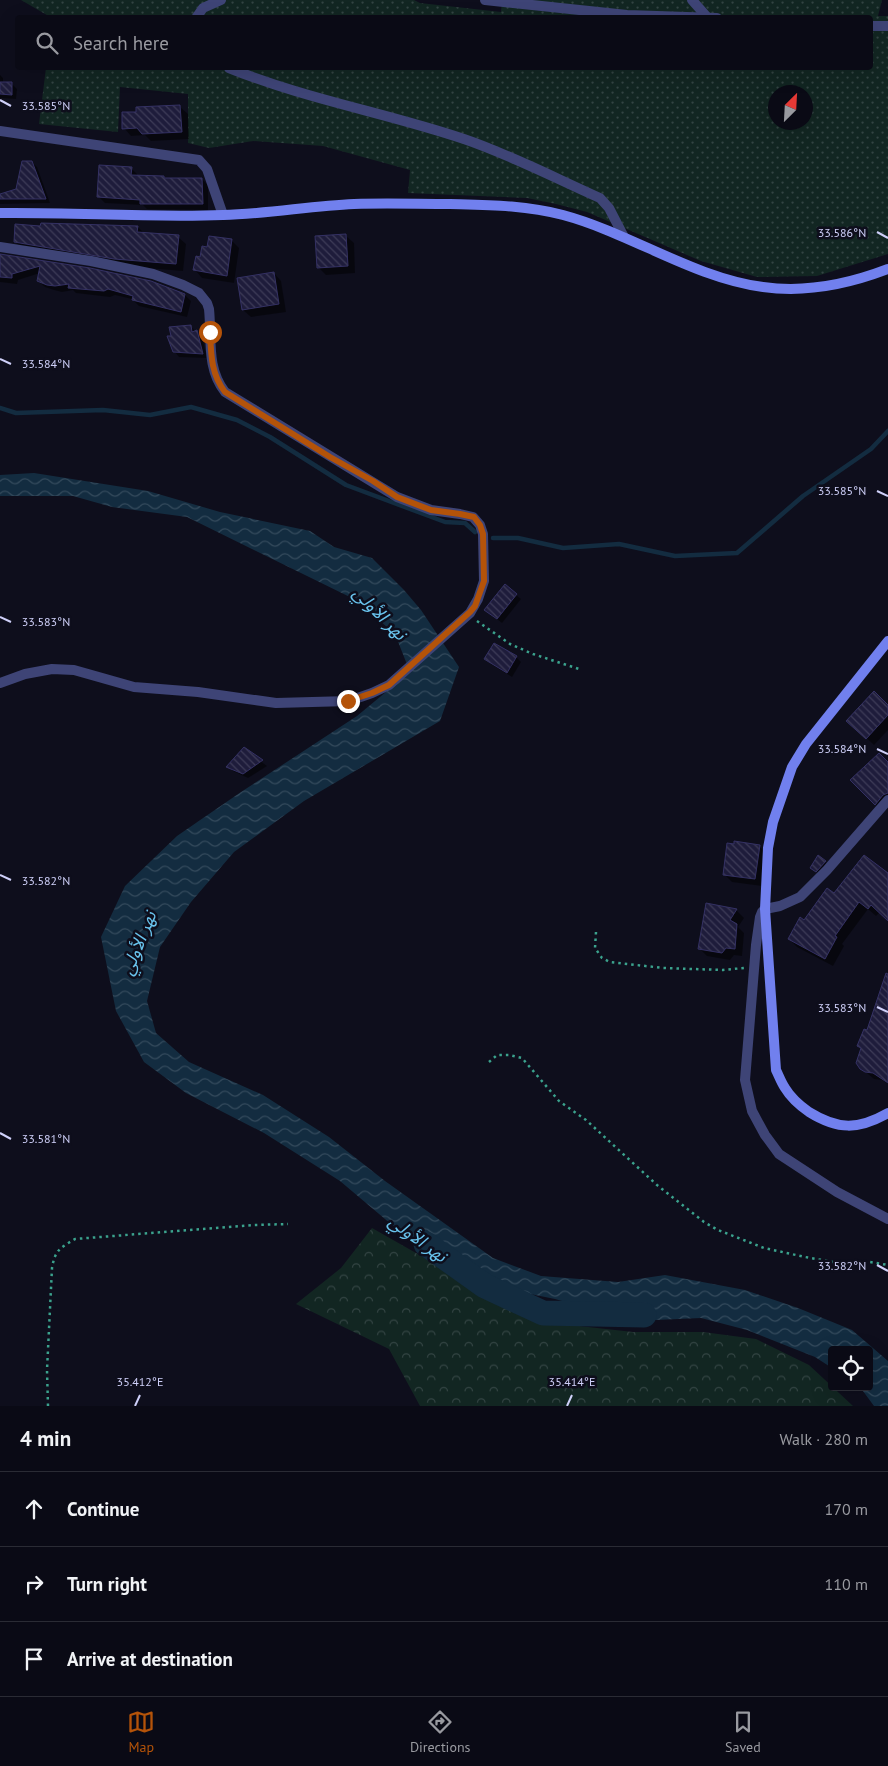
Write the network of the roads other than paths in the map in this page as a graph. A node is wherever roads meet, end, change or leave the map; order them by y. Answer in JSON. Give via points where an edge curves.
{"nodes":[{"id":1,"x":221,"y":0,"type":"edge"},
{"id":2,"x":485,"y":0,"type":"edge"},
{"id":3,"x":692,"y":0,"type":"edge"},
{"id":4,"x":198,"y":15,"type":"edge"},
{"id":5,"x":627,"y":15,"type":"edge"},
{"id":6,"x":710,"y":15,"type":"edge"},
{"id":7,"x":873,"y":26,"type":"edge"},
{"id":8,"x":888,"y":26,"type":"edge"},
{"id":9,"x":234,"y":70,"type":"edge"},
{"id":10,"x":0,"y":131,"type":"edge"},
{"id":11,"x":0,"y":213,"type":"edge"},
{"id":12,"x":224,"y":215,"type":"junction"},
{"id":13,"x":624,"y":237,"type":"junction"},
{"id":14,"x":0,"y":246,"type":"edge"},
{"id":15,"x":888,"y":269,"type":"edge"},
{"id":16,"x":888,"y":641,"type":"edge"},
{"id":17,"x":0,"y":683,"type":"edge"},
{"id":18,"x":888,"y":800,"type":"edge"},
{"id":19,"x":765,"y":909,"type":"junction"},
{"id":20,"x":888,"y":1113,"type":"edge"},
{"id":21,"x":888,"y":1219,"type":"edge"}],
"edges":[{"from":1,"to":4,"type":"street","via":[[203,8]]},
{"from":2,"to":5,"type":"street"},
{"from":3,"to":6,"type":"street"},
{"from":7,"to":8,"type":"street"},
{"from":9,"to":13,"type":"street","via":[[465,140],[519,161],[600,198]]},
{"from":10,"to":12,"type":"street","via":[[199,160],[207,169]]},
{"from":11,"to":12,"type":"main road"},
{"from":12,"to":13,"type":"main road","via":[[354,204],[496,205],[564,215]]},
{"from":13,"to":15,"type":"main road","via":[[719,276],[763,287],[800,289],[832,286]]},
{"from":14,"to":17,"type":"street","via":[[126,268],[166,278],[199,293],[209,309],[212,364],[225,392],[397,497],[431,510],[474,517],[483,534],[484,581],[470,612],[389,685],[348,701],[276,703],[134,687],[74,670],[38,670]]},
{"from":16,"to":19,"type":"main road","via":[[806,744],[792,767],[773,822],[768,848]]},
{"from":18,"to":19,"type":"street","via":[[800,897]]},
{"from":19,"to":20,"type":"main road","via":[[776,1070],[785,1088],[797,1103],[831,1124],[852,1126],[873,1122]]},
{"from":19,"to":21,"type":"street","via":[[760,917],[746,1080],[752,1111],[779,1154],[837,1192]]}]}
